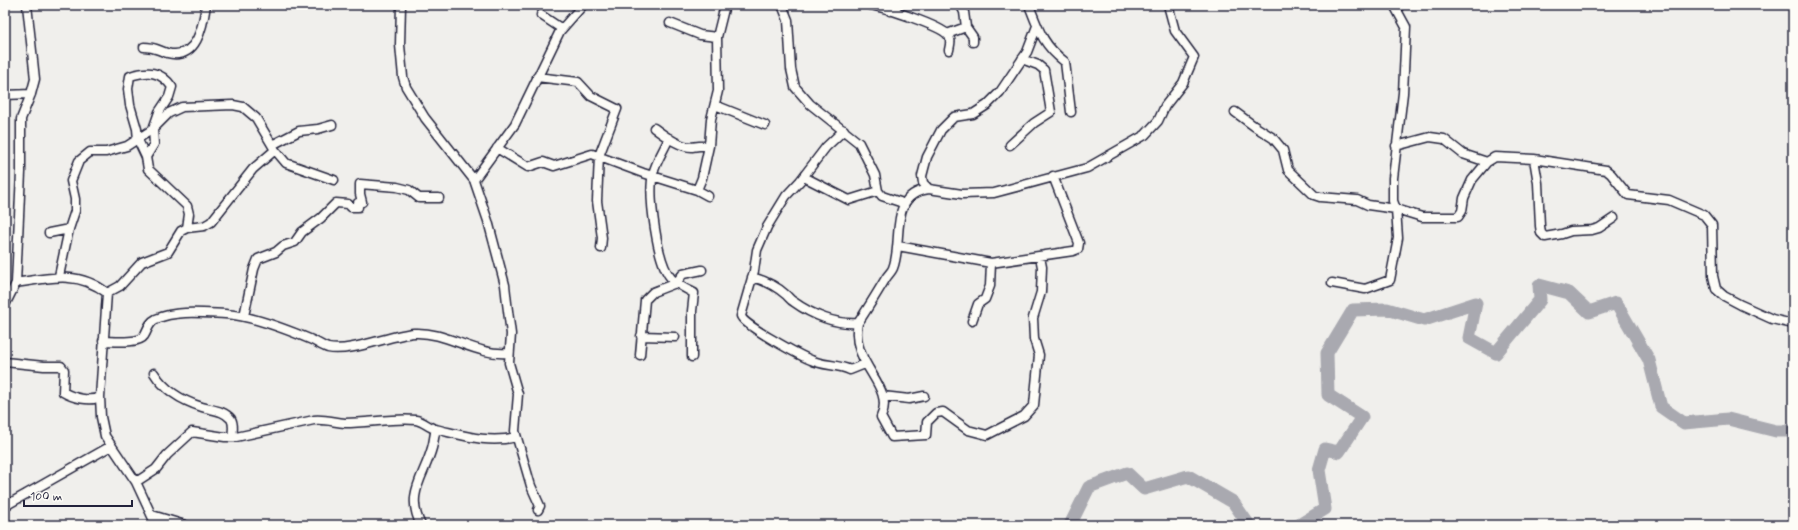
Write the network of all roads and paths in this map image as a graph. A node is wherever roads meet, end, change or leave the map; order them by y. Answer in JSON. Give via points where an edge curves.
{"nodes":[{"id":1,"x":27,"y":5,"type":"edge"},
{"id":2,"x":206,"y":5,"type":"edge"},
{"id":3,"x":401,"y":5,"type":"edge"},
{"id":4,"x":583,"y":5,"type":"edge"},
{"id":5,"x":725,"y":5,"type":"edge"},
{"id":6,"x":782,"y":5,"type":"edge"},
{"id":7,"x":870,"y":5,"type":"edge"},
{"id":8,"x":898,"y":5,"type":"edge"},
{"id":9,"x":1030,"y":5,"type":"edge"},
{"id":10,"x":1168,"y":5,"type":"edge"},
{"id":11,"x":1394,"y":5,"type":"edge"},
{"id":12,"x":961,"y":6,"type":"dead end"},
{"id":13,"x":890,"y":11,"type":"junction"},
{"id":14,"x":541,"y":15,"type":"dead end"},
{"id":15,"x":670,"y":23,"type":"dead end"},
{"id":16,"x":1037,"y":26,"type":"junction"},
{"id":17,"x":966,"y":27,"type":"junction"},
{"id":18,"x":562,"y":29,"type":"junction"},
{"id":19,"x":948,"y":34,"type":"junction"},
{"id":20,"x":717,"y":37,"type":"junction"},
{"id":21,"x":973,"y":42,"type":"dead end"},
{"id":22,"x":144,"y":47,"type":"dead end"},
{"id":23,"x":949,"y":50,"type":"dead end"},
{"id":24,"x":1022,"y":59,"type":"junction"},
{"id":25,"x":537,"y":77,"type":"junction"},
{"id":26,"x":31,"y":94,"type":"junction"},
{"id":27,"x":5,"y":95,"type":"edge"},
{"id":28,"x":715,"y":105,"type":"junction"},
{"id":29,"x":1071,"y":112,"type":"dead end"},
{"id":30,"x":1235,"y":112,"type":"dead end"},
{"id":31,"x":332,"y":125,"type":"dead end"},
{"id":32,"x":765,"y":125,"type":"dead end"},
{"id":33,"x":654,"y":128,"type":"dead end"},
{"id":34,"x":153,"y":129,"type":"junction"},
{"id":35,"x":844,"y":130,"type":"junction"},
{"id":36,"x":669,"y":138,"type":"junction"},
{"id":37,"x":138,"y":140,"type":"junction"},
{"id":38,"x":1010,"y":144,"type":"dead end"},
{"id":39,"x":708,"y":146,"type":"junction"},
{"id":40,"x":1396,"y":146,"type":"junction"},
{"id":41,"x":273,"y":148,"type":"junction"},
{"id":42,"x":497,"y":148,"type":"junction"},
{"id":43,"x":599,"y":156,"type":"junction"},
{"id":44,"x":146,"y":157,"type":"junction"},
{"id":45,"x":1534,"y":159,"type":"junction"},
{"id":46,"x":1487,"y":162,"type":"junction"},
{"id":47,"x":653,"y":176,"type":"junction"},
{"id":48,"x":804,"y":176,"type":"junction"},
{"id":49,"x":1054,"y":176,"type":"junction"},
{"id":50,"x":334,"y":180,"type":"dead end"},
{"id":51,"x":474,"y":180,"type":"junction"},
{"id":52,"x":929,"y":189,"type":"junction"},
{"id":53,"x":697,"y":190,"type":"junction"},
{"id":54,"x":878,"y":191,"type":"junction"},
{"id":55,"x":708,"y":196,"type":"dead end"},
{"id":56,"x":439,"y":198,"type":"dead end"},
{"id":57,"x":904,"y":206,"type":"junction"},
{"id":58,"x":1396,"y":210,"type":"junction"},
{"id":59,"x":1614,"y":218,"type":"dead end"},
{"id":60,"x":187,"y":228,"type":"junction"},
{"id":61,"x":69,"y":229,"type":"junction"},
{"id":62,"x":49,"y":233,"type":"dead end"},
{"id":63,"x":898,"y":246,"type":"junction"},
{"id":64,"x":601,"y":248,"type":"dead end"},
{"id":65,"x":1040,"y":257,"type":"junction"},
{"id":66,"x":991,"y":263,"type":"junction"},
{"id":67,"x":702,"y":270,"type":"dead end"},
{"id":68,"x":59,"y":276,"type":"junction"},
{"id":69,"x":752,"y":277,"type":"junction"},
{"id":70,"x":16,"y":283,"type":"junction"},
{"id":71,"x":676,"y":283,"type":"junction"},
{"id":72,"x":1332,"y":284,"type":"dead end"},
{"id":73,"x":107,"y":293,"type":"junction"},
{"id":74,"x":5,"y":305,"type":"edge"},
{"id":75,"x":244,"y":316,"type":"junction"},
{"id":76,"x":972,"y":321,"type":"dead end"},
{"id":77,"x":858,"y":322,"type":"junction"},
{"id":78,"x":1793,"y":324,"type":"edge"},
{"id":79,"x":642,"y":336,"type":"junction"},
{"id":80,"x":675,"y":337,"type":"dead end"},
{"id":81,"x":103,"y":341,"type":"junction"},
{"id":82,"x":508,"y":353,"type":"junction"},
{"id":83,"x":640,"y":355,"type":"dead end"},
{"id":84,"x":692,"y":357,"type":"dead end"},
{"id":85,"x":5,"y":362,"type":"edge"},
{"id":86,"x":865,"y":364,"type":"junction"},
{"id":87,"x":154,"y":373,"type":"dead end"},
{"id":88,"x":883,"y":396,"type":"junction"},
{"id":89,"x":924,"y":396,"type":"dead end"},
{"id":90,"x":100,"y":397,"type":"junction"},
{"id":91,"x":436,"y":429,"type":"junction"},
{"id":92,"x":232,"y":437,"type":"junction"},
{"id":93,"x":516,"y":437,"type":"junction"},
{"id":94,"x":111,"y":446,"type":"junction"},
{"id":95,"x":136,"y":482,"type":"junction"},
{"id":96,"x":5,"y":506,"type":"edge"},
{"id":97,"x":538,"y":510,"type":"dead end"},
{"id":98,"x":152,"y":515,"type":"junction"},
{"id":99,"x":156,"y":525,"type":"edge"},
{"id":100,"x":185,"y":525,"type":"edge"},
{"id":101,"x":421,"y":525,"type":"edge"}],
"edges":[{"from":1,"to":26,"type":"street","via":[[35,70]]},
{"from":2,"to":22,"type":"street","via":[[200,34],[190,49],[166,53],[160,49]]},
{"from":3,"to":51,"type":"street","via":[[400,44],[406,87],[425,118]]},
{"from":4,"to":18,"type":"street"},
{"from":5,"to":20,"type":"street"},
{"from":6,"to":35,"type":"street","via":[[788,20],[791,69],[795,87],[810,104]]},
{"from":7,"to":13,"type":"street"},
{"from":8,"to":13,"type":"street"},
{"from":9,"to":16,"type":"street"},
{"from":10,"to":49,"type":"street","via":[[1175,31],[1194,57],[1183,83],[1165,106],[1158,121],[1139,140],[1087,168]]},
{"from":11,"to":40,"type":"street","via":[[1406,27],[1403,93]]},
{"from":12,"to":17,"type":"street"},
{"from":13,"to":19,"type":"street","via":[[935,26]]},
{"from":14,"to":18,"type":"street"},
{"from":15,"to":20,"type":"street"},
{"from":16,"to":24,"type":"street"},
{"from":16,"to":29,"type":"street","via":[[1048,47],[1067,66],[1066,78]]},
{"from":17,"to":19,"type":"street"},
{"from":17,"to":21,"type":"street","via":[[973,37]]},
{"from":18,"to":25,"type":"street","via":[[553,41]]},
{"from":19,"to":23,"type":"street","via":[[951,40]]},
{"from":20,"to":28,"type":"street","via":[[718,91]]},
{"from":24,"to":38,"type":"street","via":[[1044,70],[1051,112],[1034,122]]},
{"from":24,"to":52,"type":"street","via":[[1000,92],[987,105],[973,114],[954,117],[941,130],[927,157],[922,176],[923,183]]},
{"from":25,"to":42,"type":"street","via":[[514,124]]},
{"from":25,"to":43,"type":"street","via":[[578,82],[588,94],[617,109]]},
{"from":26,"to":27,"type":"street"},
{"from":26,"to":70,"type":"street","via":[[22,119]]},
{"from":28,"to":32,"type":"street"},
{"from":28,"to":39,"type":"street"},
{"from":30,"to":58,"type":"street","via":[[1273,138],[1283,150],[1288,170],[1320,198],[1357,200],[1368,205]]},
{"from":31,"to":41,"type":"street","via":[[299,130]]},
{"from":33,"to":36,"type":"street"},
{"from":34,"to":37,"type":"street"},
{"from":34,"to":37,"type":"street","via":[[172,87],[166,79],[147,71],[130,76],[129,83],[130,105]]},
{"from":34,"to":41,"type":"street","via":[[170,113],[182,107],[233,105],[249,110]]},
{"from":34,"to":44,"type":"street","via":[[154,144]]},
{"from":35,"to":48,"type":"street","via":[[822,152]]},
{"from":35,"to":54,"type":"street","via":[[861,147],[875,176]]},
{"from":36,"to":39,"type":"street","via":[[692,147]]},
{"from":36,"to":47,"type":"street"},
{"from":37,"to":44,"type":"street"},
{"from":37,"to":61,"type":"street","via":[[106,152],[90,152],[79,161],[71,181],[76,205]]},
{"from":39,"to":53,"type":"street"},
{"from":40,"to":46,"type":"street","via":[[1430,137],[1444,139],[1464,154]]},
{"from":40,"to":58,"type":"street","via":[[1393,178]]},
{"from":41,"to":50,"type":"street","via":[[291,165]]},
{"from":41,"to":60,"type":"street","via":[[211,222],[204,226]]},
{"from":42,"to":43,"type":"street","via":[[528,167],[543,162],[554,166],[590,155]]},
{"from":42,"to":51,"type":"street"},
{"from":43,"to":47,"type":"street"},
{"from":43,"to":64,"type":"street","via":[[597,201]]},
{"from":44,"to":60,"type":"street","via":[[149,170],[187,206]]},
{"from":45,"to":46,"type":"street","via":[[1495,157]]},
{"from":45,"to":59,"type":"street","via":[[1540,226],[1545,237],[1571,231],[1592,230]]},
{"from":45,"to":78,"type":"street","via":[[1606,170],[1628,195],[1668,200],[1704,215],[1712,225],[1713,276],[1716,289],[1741,305],[1772,319]]},
{"from":46,"to":58,"type":"street","via":[[1472,180],[1458,217],[1422,216]]},
{"from":47,"to":53,"type":"street"},
{"from":47,"to":71,"type":"street","via":[[652,202],[659,249],[665,268]]},
{"from":48,"to":54,"type":"street","via":[[844,199],[849,200]]},
{"from":48,"to":69,"type":"street","via":[[786,196],[767,227],[757,250]]},
{"from":49,"to":52,"type":"street","via":[[994,193],[962,194]]},
{"from":49,"to":65,"type":"street","via":[[1079,243],[1078,248],[1072,251]]},
{"from":51,"to":82,"type":"street","via":[[487,216],[505,285],[511,334]]},
{"from":52,"to":57,"type":"street","via":[[918,191]]},
{"from":53,"to":55,"type":"street"},
{"from":54,"to":57,"type":"street","via":[[882,196]]},
{"from":56,"to":75,"type":"street","via":[[419,198],[409,190],[397,187],[360,184],[362,202],[358,203],[358,207],[336,203],[294,242],[258,259]]},
{"from":57,"to":63,"type":"street","via":[[898,222]]},
{"from":58,"to":72,"type":"street","via":[[1398,238],[1390,280],[1365,289]]},
{"from":60,"to":73,"type":"street","via":[[181,231],[168,252],[142,262],[120,286]]},
{"from":61,"to":62,"type":"street"},
{"from":61,"to":68,"type":"street"},
{"from":63,"to":66,"type":"street"},
{"from":63,"to":77,"type":"street","via":[[893,268]]},
{"from":65,"to":66,"type":"street"},
{"from":65,"to":88,"type":"street","via":[[1041,292],[1033,318],[1039,365],[1036,398],[1030,412],[987,435],[973,432],[943,412],[939,412],[927,422],[926,435],[892,437],[881,417],[885,408]]},
{"from":66,"to":76,"type":"street","via":[[990,286],[985,299],[978,304]]},
{"from":67,"to":71,"type":"street","via":[[683,274]]},
{"from":68,"to":70,"type":"street"},
{"from":68,"to":73,"type":"street","via":[[82,280]]},
{"from":69,"to":77,"type":"street","via":[[771,284],[793,302],[811,312],[843,323]]},
{"from":69,"to":86,"type":"street","via":[[741,316],[744,322],[765,337],[811,360],[850,370]]},
{"from":70,"to":74,"type":"street"},
{"from":71,"to":79,"type":"street","via":[[648,296],[645,300]]},
{"from":71,"to":84,"type":"street","via":[[694,294]]},
{"from":73,"to":81,"type":"street"},
{"from":75,"to":81,"type":"street","via":[[175,314],[154,320],[144,337],[138,340]]},
{"from":75,"to":82,"type":"street","via":[[328,348],[346,348],[415,333],[441,337],[482,351]]},
{"from":77,"to":86,"type":"street","via":[[856,339]]},
{"from":79,"to":80,"type":"street"},
{"from":79,"to":83,"type":"street"},
{"from":81,"to":90,"type":"street"},
{"from":82,"to":93,"type":"street","via":[[510,373],[518,394],[514,431]]},
{"from":85,"to":90,"type":"street","via":[[61,366],[64,370],[63,392],[82,398]]},
{"from":86,"to":88,"type":"street"},
{"from":87,"to":92,"type":"street","via":[[161,385],[179,398],[228,416],[232,420]]},
{"from":88,"to":89,"type":"street","via":[[909,399]]},
{"from":90,"to":94,"type":"street","via":[[105,436]]},
{"from":91,"to":92,"type":"street","via":[[418,420],[387,419],[345,423],[323,419]]},
{"from":91,"to":93,"type":"street","via":[[450,434],[490,440]]},
{"from":91,"to":101,"type":"street","via":[[414,498]]},
{"from":92,"to":95,"type":"street","via":[[192,432],[167,455],[159,467]]},
{"from":93,"to":97,"type":"street","via":[[540,506]]},
{"from":94,"to":95,"type":"street"},
{"from":94,"to":96,"type":"street"},
{"from":95,"to":98,"type":"street"},
{"from":98,"to":99,"type":"street"},
{"from":98,"to":100,"type":"street"}]}
